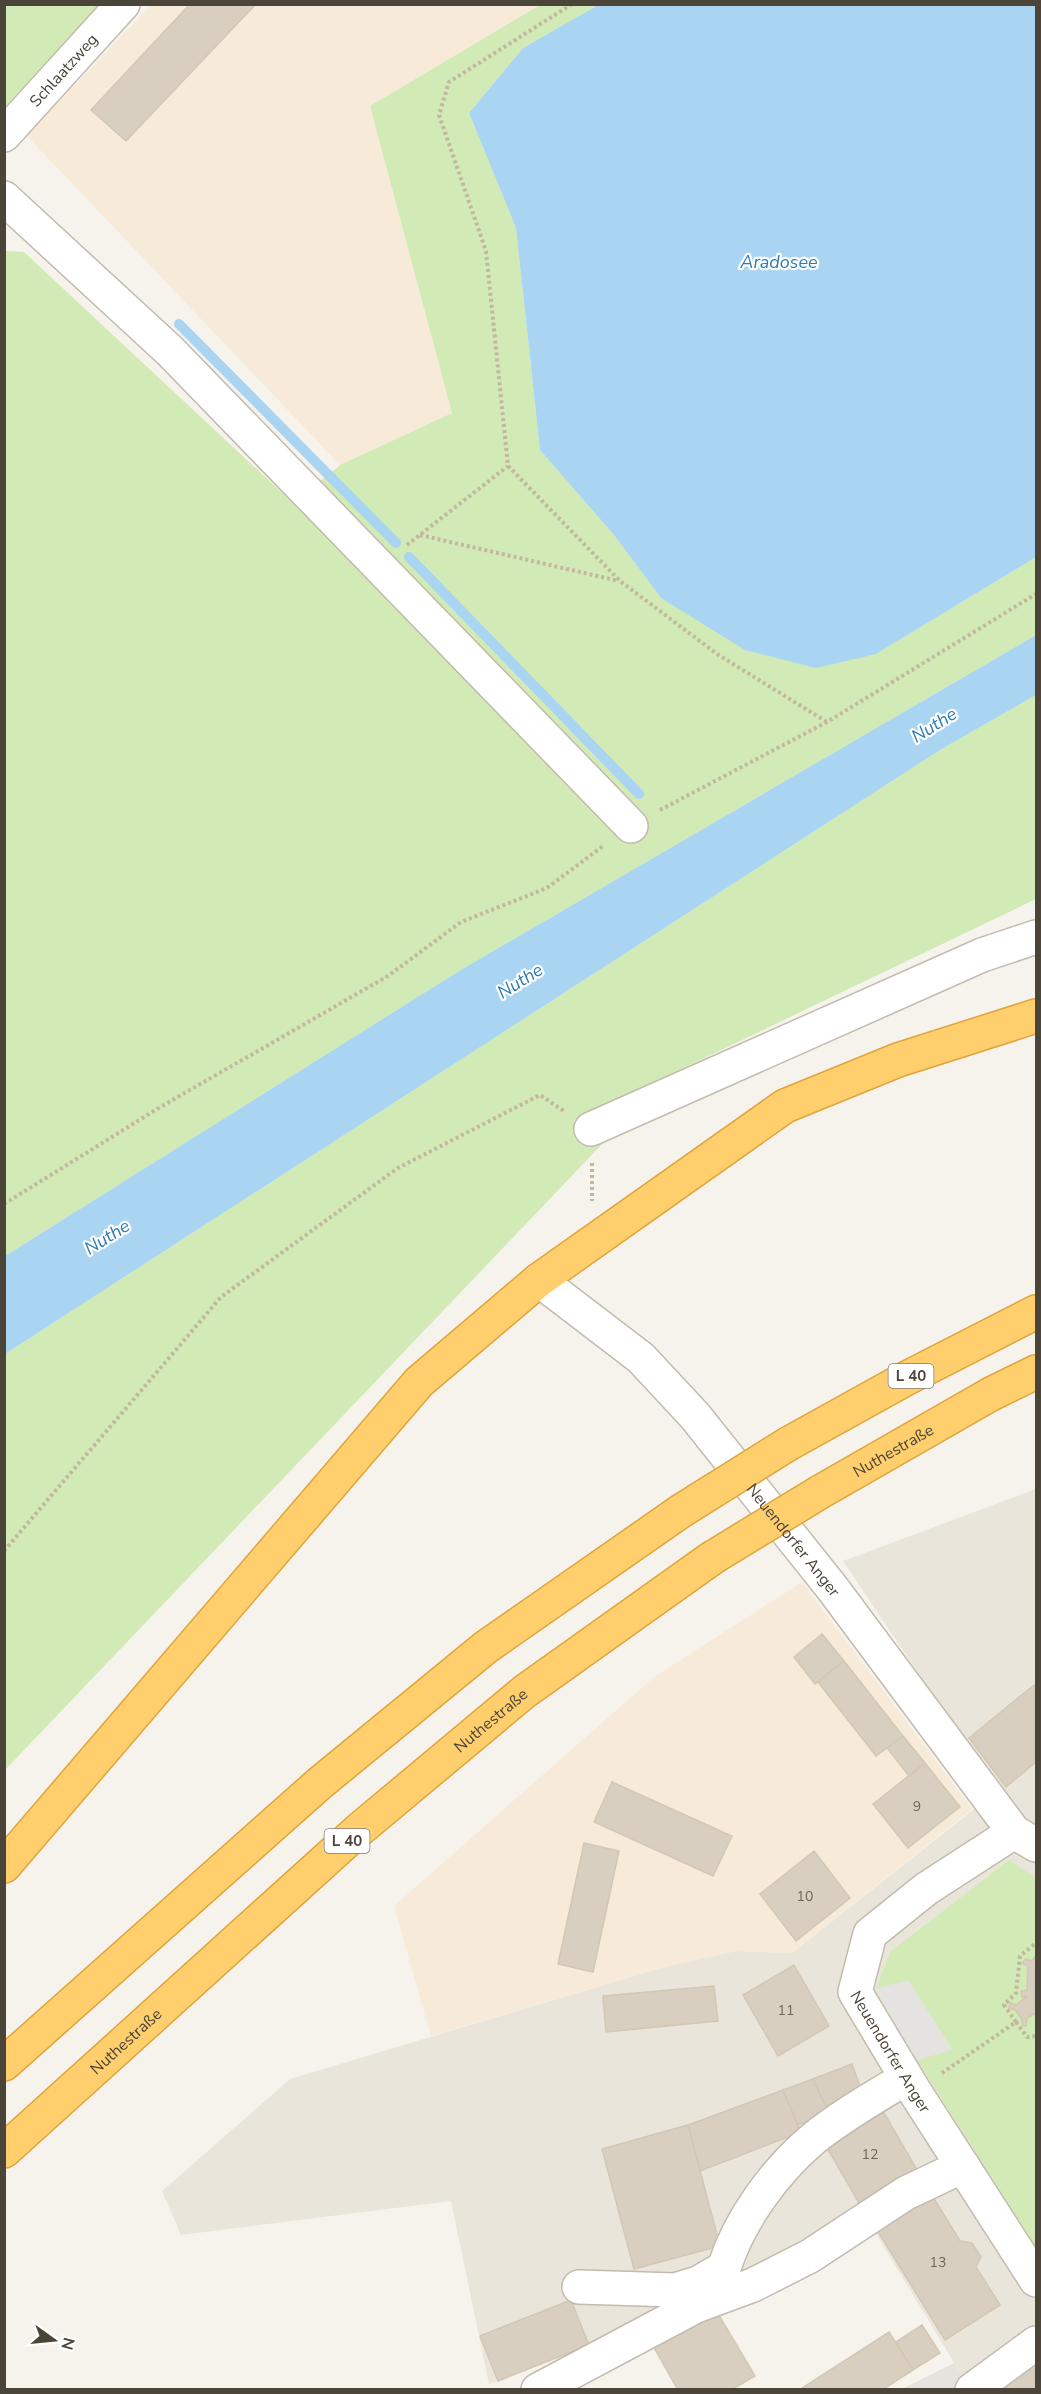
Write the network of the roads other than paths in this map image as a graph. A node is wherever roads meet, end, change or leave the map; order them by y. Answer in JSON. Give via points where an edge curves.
{"nodes":[{"id":1,"x":123,"y":4,"type":"edge"},
{"id":2,"x":4,"y":135,"type":"edge"},
{"id":3,"x":4,"y":198,"type":"edge"},
{"id":4,"x":631,"y":826,"type":"road end"},
{"id":5,"x":1036,"y":937,"type":"edge"},
{"id":6,"x":1036,"y":1016,"type":"edge"},
{"id":7,"x":591,"y":1129,"type":"road end"},
{"id":8,"x":539,"y":1280,"type":"junction"},
{"id":9,"x":1036,"y":1312,"type":"edge"},
{"id":10,"x":1036,"y":1372,"type":"edge"},
{"id":11,"x":1025,"y":1838,"type":"edge"},
{"id":12,"x":4,"y":1866,"type":"edge"},
{"id":13,"x":4,"y":2064,"type":"edge"},
{"id":14,"x":910,"y":2085,"type":"junction"},
{"id":15,"x":4,"y":2151,"type":"edge"},
{"id":16,"x":963,"y":2166,"type":"junction"},
{"id":17,"x":1036,"y":2280,"type":"edge"},
{"id":18,"x":579,"y":2287,"type":"dead end"},
{"id":19,"x":1036,"y":2343,"type":"edge"},
{"id":20,"x":538,"y":2390,"type":"edge"},
{"id":21,"x":972,"y":2390,"type":"edge"}],
"edges":[{"from":1,"to":2,"type":"street","name":"Schlaatzweg"},
{"from":3,"to":4,"type":"street","via":[[170,351]]},
{"from":5,"to":7,"type":"street","via":[[982,956]]},
{"from":6,"to":8,"type":"highway","via":[[898,1060],[786,1106]]},
{"from":8,"to":11,"type":"street","name":"Neuendorfer Anger","via":[[641,1358],[695,1416]]},
{"from":8,"to":12,"type":"highway","via":[[419,1382]]},
{"from":9,"to":13,"type":"highway","number":"L 40","bridge":true,"via":[[788,1443],[681,1511],[486,1647],[338,1768]]},
{"from":10,"to":15,"type":"highway","name":"Nuthestraße","number":"L 40","bridge":true,"via":[[820,1492],[712,1558],[524,1692],[360,1829]]},
{"from":11,"to":14,"type":"street","name":"Neuendorfer Anger","via":[[926,1889],[870,1934],[855,1992]]},
{"from":14,"to":16,"type":"street","name":"Neuendorfer Anger"},
{"from":14,"to":18,"type":"street","via":[[813,2139],[780,2172],[752,2210],[724,2268],[698,2283],[675,2290]]},
{"from":16,"to":17,"type":"street","name":"Neuendorfer Anger"},
{"from":16,"to":20,"type":"street","via":[[906,2193],[810,2256],[753,2285],[696,2306]]},
{"from":19,"to":21,"type":"street"}]}
